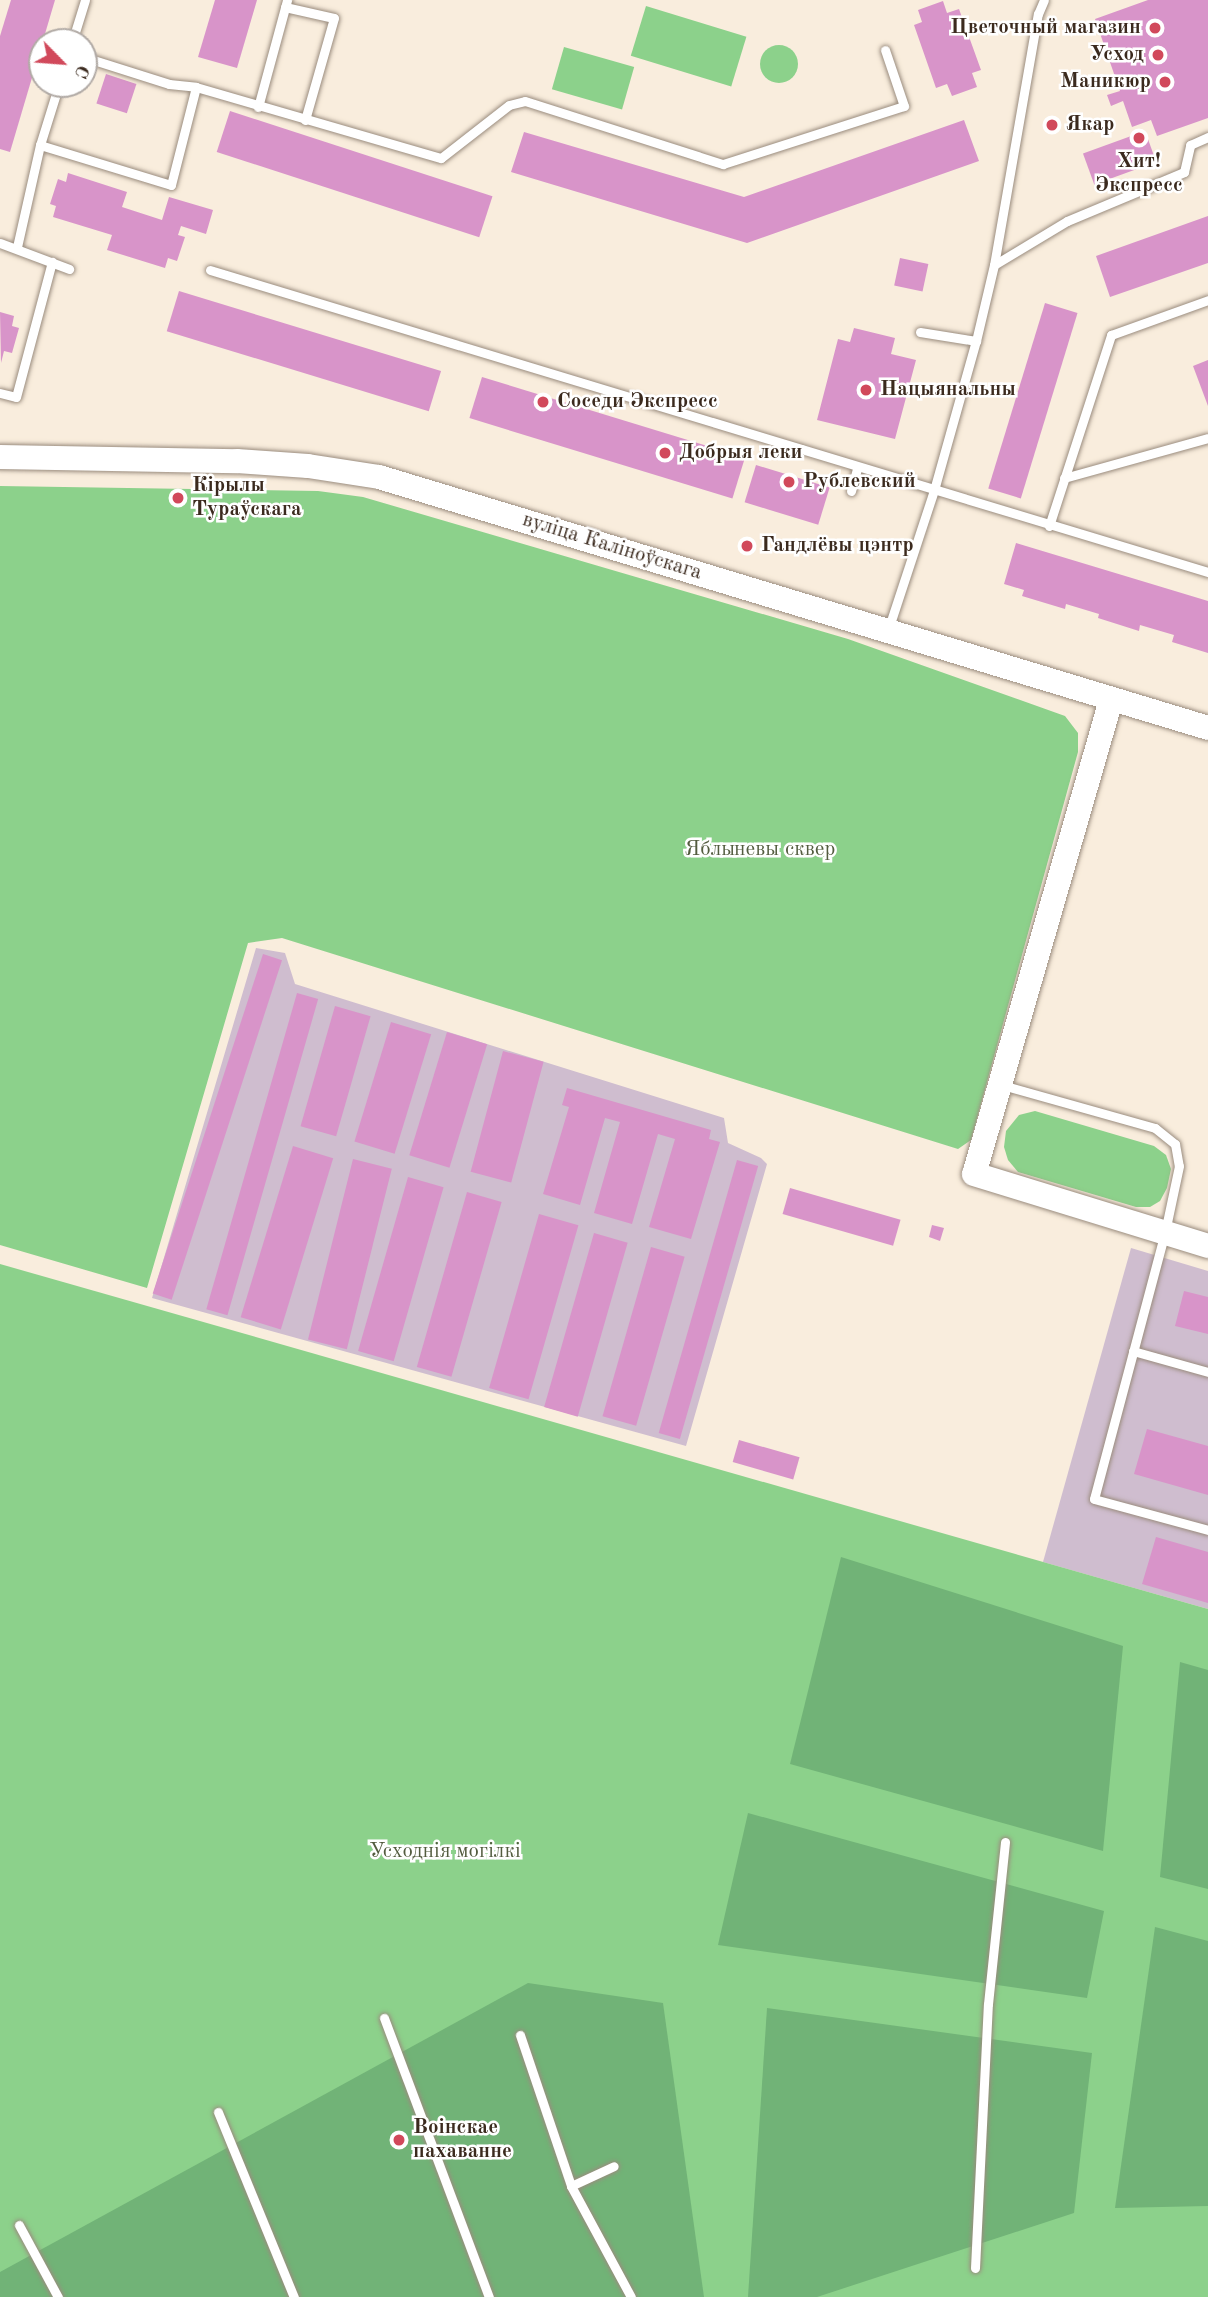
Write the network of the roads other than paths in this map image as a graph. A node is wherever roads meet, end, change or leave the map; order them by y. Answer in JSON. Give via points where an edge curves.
{"nodes":[{"id":1,"x":85,"y":0,"type":"edge"},
{"id":2,"x":1044,"y":0,"type":"edge"},
{"id":3,"x":286,"y":3,"type":"edge"},
{"id":4,"x":76,"y":28,"type":"edge"},
{"id":5,"x":885,"y":50,"type":"dead end"},
{"id":6,"x":98,"y":61,"type":"edge"},
{"id":7,"x":196,"y":87,"type":"junction"},
{"id":8,"x":55,"y":98,"type":"edge"},
{"id":9,"x":258,"y":107,"type":"junction"},
{"id":10,"x":305,"y":120,"type":"junction"},
{"id":11,"x":1208,"y":137,"type":"edge"},
{"id":12,"x":40,"y":145,"type":"junction"},
{"id":13,"x":0,"y":243,"type":"edge"},
{"id":14,"x":17,"y":247,"type":"junction"},
{"id":15,"x":52,"y":262,"type":"junction"},
{"id":16,"x":995,"y":265,"type":"junction"},
{"id":17,"x":69,"y":269,"type":"dead end"},
{"id":18,"x":210,"y":270,"type":"dead end"},
{"id":19,"x":1208,"y":300,"type":"edge"},
{"id":20,"x":920,"y":332,"type":"dead end"},
{"id":21,"x":976,"y":341,"type":"junction"},
{"id":22,"x":0,"y":393,"type":"edge"},
{"id":23,"x":1208,"y":438,"type":"edge"},
{"id":24,"x":0,"y":457,"type":"edge"},
{"id":25,"x":857,"y":468,"type":"junction"},
{"id":26,"x":1064,"y":478,"type":"junction"},
{"id":27,"x":934,"y":490,"type":"junction"},
{"id":28,"x":851,"y":491,"type":"dead end"},
{"id":29,"x":1049,"y":526,"type":"junction"},
{"id":30,"x":1208,"y":572,"type":"edge"},
{"id":31,"x":887,"y":631,"type":"junction"},
{"id":32,"x":1111,"y":700,"type":"junction"},
{"id":33,"x":1208,"y":728,"type":"edge"},
{"id":34,"x":1000,"y":1084,"type":"junction"},
{"id":35,"x":1165,"y":1232,"type":"junction"},
{"id":36,"x":1208,"y":1246,"type":"edge"},
{"id":37,"x":1133,"y":1351,"type":"junction"},
{"id":38,"x":1208,"y":1372,"type":"edge"},
{"id":39,"x":1208,"y":1530,"type":"edge"},
{"id":40,"x":1005,"y":1842,"type":"dead end"},
{"id":41,"x":384,"y":2018,"type":"dead end"},
{"id":42,"x":520,"y":2035,"type":"dead end"},
{"id":43,"x":218,"y":2112,"type":"dead end"},
{"id":44,"x":614,"y":2166,"type":"dead end"},
{"id":45,"x":571,"y":2186,"type":"junction"},
{"id":46,"x":19,"y":2225,"type":"dead end"},
{"id":47,"x":975,"y":2268,"type":"dead end"},
{"id":48,"x":58,"y":2297,"type":"edge"},
{"id":49,"x":294,"y":2297,"type":"edge"},
{"id":50,"x":489,"y":2297,"type":"edge"},
{"id":51,"x":631,"y":2297,"type":"edge"}],
"edges":[{"from":1,"to":4,"type":"lane"},
{"from":2,"to":16,"type":"lane"},
{"from":3,"to":9,"type":"lane"},
{"from":3,"to":10,"type":"lane","via":[[334,18]]},
{"from":5,"to":10,"type":"lane","via":[[904,106],[723,164],[525,101],[509,105],[441,158]]},
{"from":6,"to":7,"type":"lane","via":[[169,84]]},
{"from":7,"to":9,"type":"lane"},
{"from":7,"to":12,"type":"lane","via":[[171,185]]},
{"from":8,"to":12,"type":"lane"},
{"from":9,"to":10,"type":"lane"},
{"from":11,"to":16,"type":"lane","via":[[1190,145],[1184,172],[1067,221]]},
{"from":12,"to":14,"type":"lane"},
{"from":13,"to":14,"type":"lane"},
{"from":14,"to":15,"type":"lane"},
{"from":15,"to":17,"type":"lane"},
{"from":15,"to":22,"type":"lane","via":[[16,397]]},
{"from":16,"to":21,"type":"lane"},
{"from":18,"to":25,"type":"lane"},
{"from":19,"to":26,"type":"lane","via":[[1111,335]]},
{"from":20,"to":21,"type":"lane"},
{"from":21,"to":27,"type":"lane"},
{"from":23,"to":26,"type":"lane"},
{"from":24,"to":31,"type":"main road","name":"вуліца Каліноўскага","via":[[250,462],[379,477]]},
{"from":25,"to":27,"type":"lane"},
{"from":25,"to":28,"type":"lane"},
{"from":26,"to":29,"type":"lane"},
{"from":27,"to":29,"type":"lane"},
{"from":27,"to":31,"type":"lane"},
{"from":29,"to":30,"type":"lane"},
{"from":31,"to":32,"type":"main road","name":"вуліца Каліноўскага"},
{"from":32,"to":33,"type":"main road","name":"вуліца Каліноўскага"},
{"from":32,"to":34,"type":"main road"},
{"from":34,"to":35,"type":"lane","via":[[1156,1128],[1175,1144],[1179,1166]]},
{"from":34,"to":35,"type":"main road","via":[[974,1174]]},
{"from":35,"to":36,"type":"main road"},
{"from":35,"to":37,"type":"lane"},
{"from":37,"to":38,"type":"lane"},
{"from":37,"to":39,"type":"lane","via":[[1094,1499]]},
{"from":40,"to":47,"type":"lane","via":[[988,2004]]},
{"from":41,"to":50,"type":"lane"},
{"from":42,"to":45,"type":"lane"},
{"from":43,"to":49,"type":"lane"},
{"from":44,"to":45,"type":"lane"},
{"from":45,"to":51,"type":"lane"},
{"from":46,"to":48,"type":"lane"}]}
